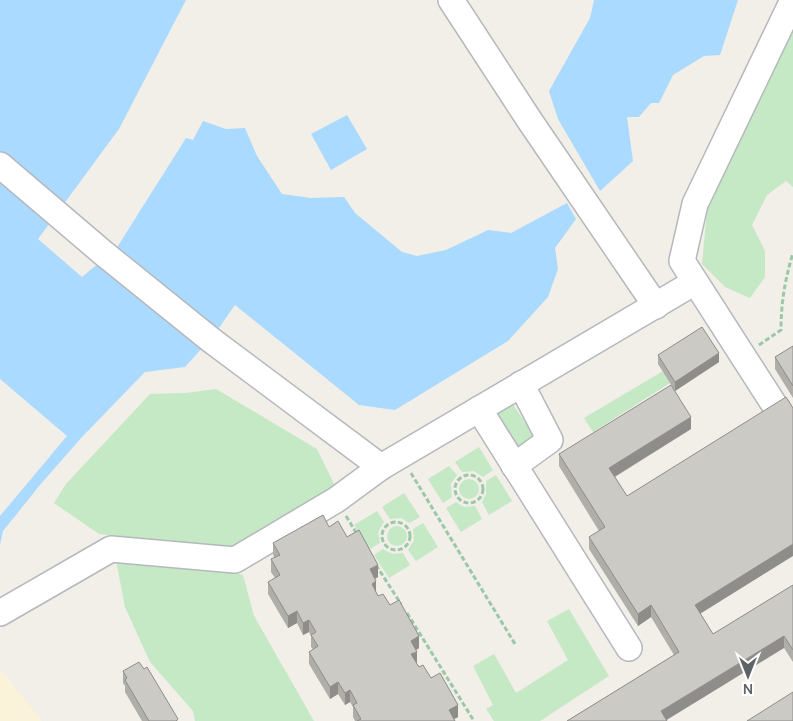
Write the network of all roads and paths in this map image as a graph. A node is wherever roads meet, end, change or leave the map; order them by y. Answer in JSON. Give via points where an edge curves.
{"nodes":[{"id":1,"x":451,"y":0,"type":"edge"},
{"id":2,"x":793,"y":0,"type":"edge"},
{"id":3,"x":0,"y":164,"type":"edge"},
{"id":4,"x":793,"y":253,"type":"edge"},
{"id":5,"x":695,"y":282,"type":"junction"},
{"id":6,"x":656,"y":306,"type":"junction"},
{"id":7,"x":743,"y":356,"type":"junction"},
{"id":8,"x":521,"y":384,"type":"junction"},
{"id":9,"x":479,"y":409,"type":"junction"},
{"id":10,"x":793,"y":434,"type":"edge"},
{"id":11,"x":514,"y":466,"type":"junction"},
{"id":12,"x":381,"y":467,"type":"junction"},
{"id":13,"x":413,"y":476,"type":"dead end"},
{"id":14,"x":336,"y":500,"type":"junction"},
{"id":15,"x":461,"y":500,"type":"joint"},
{"id":16,"x":361,"y":541,"type":"edge"},
{"id":17,"x":387,"y":546,"type":"joint"},
{"id":18,"x":372,"y":557,"type":"edge"},
{"id":19,"x":0,"y":613,"type":"edge"},
{"id":20,"x":515,"y":644,"type":"dead end"},
{"id":21,"x":630,"y":648,"type":"dead end"},
{"id":22,"x":474,"y":721,"type":"edge"}],
"edges":[{"from":1,"to":6,"type":"lane"},
{"from":2,"to":5,"type":"lane","via":[[695,204],[682,261]]},
{"from":3,"to":12,"type":"lane","via":[[211,340]]},
{"from":4,"to":7,"type":"path","via":[[780,307],[780,330]]},
{"from":5,"to":6,"type":"lane"},
{"from":5,"to":7,"type":"lane"},
{"from":6,"to":8,"type":"lane"},
{"from":7,"to":10,"type":"lane"},
{"from":8,"to":9,"type":"lane"},
{"from":8,"to":11,"type":"lane","via":[[550,440]]},
{"from":9,"to":11,"type":"lane"},
{"from":9,"to":12,"type":"lane"},
{"from":11,"to":21,"type":"lane"},
{"from":12,"to":14,"type":"lane"},
{"from":13,"to":20,"type":"path"},
{"from":14,"to":16,"type":"path"},
{"from":14,"to":19,"type":"lane","via":[[235,560],[111,549]]},
{"from":15,"to":15,"type":"path","via":[[470,503],[478,499],[483,491],[479,480],[470,476],[459,480],[455,489]]},
{"from":17,"to":17,"type":"path","via":[[398,550],[407,545],[410,533],[405,525],[396,522],[387,526],[383,537]]},
{"from":18,"to":22,"type":"path"}]}
